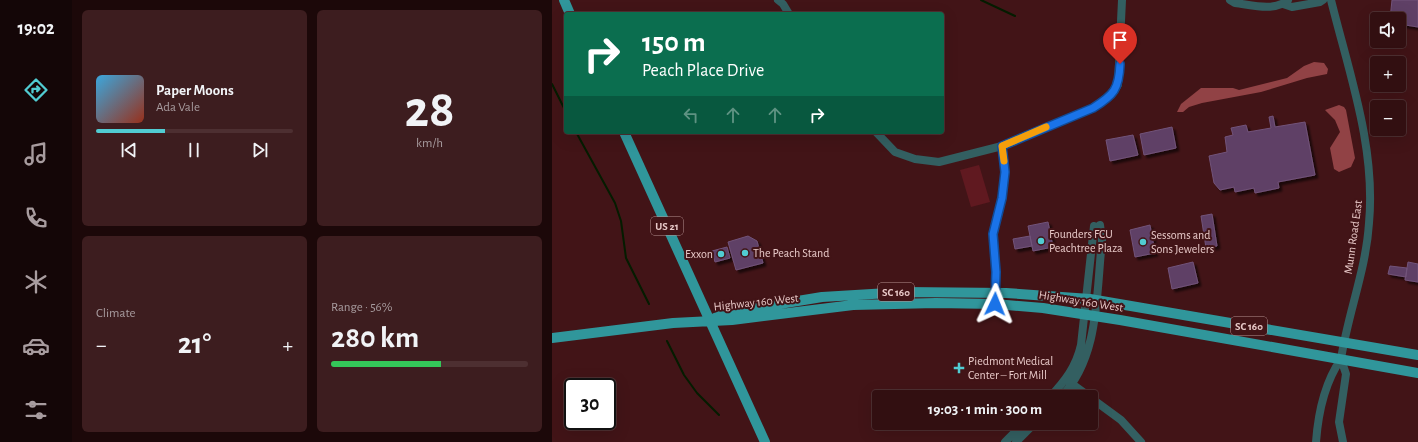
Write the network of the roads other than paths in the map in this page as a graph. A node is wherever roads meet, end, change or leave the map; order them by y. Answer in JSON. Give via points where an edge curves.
{"nodes":[{"id":1,"x":564,"y":0,"type":"edge"},
{"id":2,"x":1122,"y":0,"type":"edge"},
{"id":3,"x":1230,"y":0,"type":"edge"},
{"id":4,"x":1323,"y":0,"type":"edge"},
{"id":5,"x":1331,"y":0,"type":"edge"},
{"id":6,"x":781,"y":2,"type":"edge"},
{"id":7,"x":1286,"y":2,"type":"edge"},
{"id":8,"x":569,"y":12,"type":"edge"},
{"id":9,"x":788,"y":12,"type":"edge"},
{"id":10,"x":625,"y":134,"type":"edge"},
{"id":11,"x":878,"y":134,"type":"edge"},
{"id":12,"x":1002,"y":146,"type":"junction"},
{"id":13,"x":1097,"y":226,"type":"dead end"},
{"id":14,"x":996,"y":293,"type":"junction"},
{"id":15,"x":995,"y":304,"type":"junction"},
{"id":16,"x":1090,"y":308,"type":"junction"},
{"id":17,"x":709,"y":320,"type":"junction"},
{"id":18,"x":552,"y":338,"type":"edge"},
{"id":19,"x":1344,"y":342,"type":"junction"},
{"id":20,"x":1418,"y":355,"type":"edge"},
{"id":21,"x":1341,"y":359,"type":"junction"},
{"id":22,"x":1418,"y":373,"type":"edge"},
{"id":23,"x":1069,"y":382,"type":"junction"},
{"id":24,"x":1059,"y":390,"type":"edge"},
{"id":25,"x":1065,"y":390,"type":"edge"},
{"id":26,"x":1081,"y":390,"type":"edge"},
{"id":27,"x":1098,"y":402,"type":"edge"},
{"id":28,"x":1017,"y":430,"type":"edge"},
{"id":29,"x":1028,"y":430,"type":"edge"},
{"id":30,"x":765,"y":442,"type":"edge"},
{"id":31,"x":1005,"y":442,"type":"edge"},
{"id":32,"x":1016,"y":442,"type":"edge"},
{"id":33,"x":1141,"y":442,"type":"edge"},
{"id":34,"x":1316,"y":442,"type":"edge"},
{"id":35,"x":1343,"y":442,"type":"edge"}],
"edges":[{"from":1,"to":8,"type":"main road"},
{"from":2,"to":12,"type":"street","via":[[1120,76],[1113,93],[1093,108]]},
{"from":3,"to":7,"type":"street","via":[[1234,3],[1268,7]]},
{"from":4,"to":7,"type":"street","via":[[1292,8]]},
{"from":5,"to":19,"type":"street","name":"Munn Road East","via":[[1363,128],[1370,175],[1369,224],[1364,258]]},
{"from":6,"to":9,"type":"street"},
{"from":10,"to":17,"type":"main road","number":"US 21"},
{"from":11,"to":12,"type":"street","via":[[895,152],[915,159],[939,162]]},
{"from":12,"to":14,"type":"street","via":[[1005,172],[993,234]]},
{"from":13,"to":16,"type":"street"},
{"from":14,"to":15,"type":"street"},
{"from":14,"to":16,"type":"main road","name":"Highway 160 West","number":"SC 160"},
{"from":14,"to":17,"type":"main road","name":"Highway 160 West","number":"SC 160","via":[[905,292],[822,297],[731,312]]},
{"from":15,"to":16,"type":"main road","name":"Highway 160 West","number":"SC 160"},
{"from":15,"to":17,"type":"main road","name":"Highway 160 West","number":"SC 160","via":[[853,305],[732,320]]},
{"from":16,"to":19,"type":"main road","name":"Highway 160 West","number":"SC 160"},
{"from":16,"to":21,"type":"main road","name":"Highway 160 West","number":"SC 160"},
{"from":16,"to":23,"type":"street","via":[[1079,356]]},
{"from":17,"to":18,"type":"main road","number":"SC 160"},
{"from":17,"to":30,"type":"main road","number":"US 21"},
{"from":19,"to":20,"type":"main road","name":"Highway 160 West","number":"SC 160"},
{"from":19,"to":21,"type":"street","name":"Munn Road East"},
{"from":21,"to":22,"type":"main road","name":"Highway 160 West","number":"SC 160"},
{"from":21,"to":34,"type":"street","via":[[1332,371]]},
{"from":21,"to":35,"type":"street","via":[[1346,374],[1339,422]]},
{"from":23,"to":24,"type":"street"},
{"from":23,"to":25,"type":"street"},
{"from":23,"to":26,"type":"street"},
{"from":27,"to":33,"type":"street","via":[[1121,420]]},
{"from":28,"to":31,"type":"street"},
{"from":29,"to":32,"type":"street"}]}
